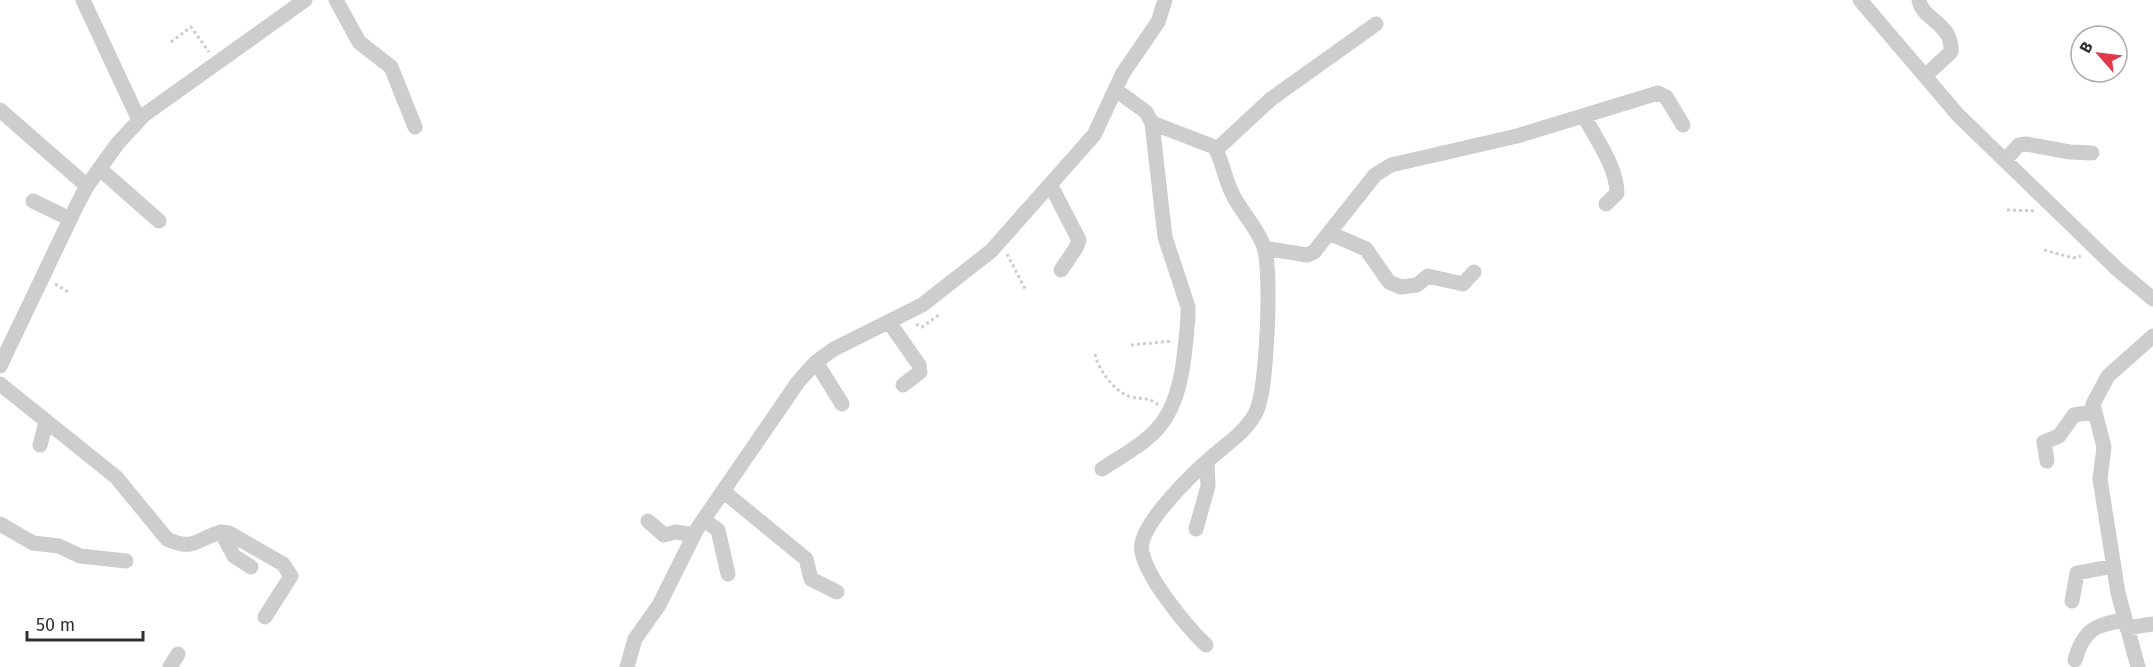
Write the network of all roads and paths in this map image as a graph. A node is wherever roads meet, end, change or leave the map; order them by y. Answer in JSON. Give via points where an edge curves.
{"nodes":[{"id":1,"x":83,"y":0,"type":"edge"},
{"id":2,"x":305,"y":0,"type":"edge"},
{"id":3,"x":336,"y":0,"type":"edge"},
{"id":4,"x":1165,"y":0,"type":"edge"},
{"id":5,"x":1860,"y":0,"type":"edge"},
{"id":6,"x":1919,"y":0,"type":"edge"},
{"id":7,"x":1376,"y":24,"type":"dead end"},
{"id":8,"x":171,"y":42,"type":"dead end"},
{"id":9,"x":216,"y":63,"type":"junction"},
{"id":10,"x":1925,"y":76,"type":"junction"},
{"id":11,"x":1116,"y":90,"type":"junction"},
{"id":12,"x":0,"y":110,"type":"edge"},
{"id":13,"x":1584,"y":117,"type":"junction"},
{"id":14,"x":139,"y":120,"type":"junction"},
{"id":15,"x":1152,"y":123,"type":"junction"},
{"id":16,"x":1683,"y":125,"type":"dead end"},
{"id":17,"x":414,"y":127,"type":"dead end"},
{"id":18,"x":1216,"y":150,"type":"junction"},
{"id":19,"x":2092,"y":153,"type":"dead end"},
{"id":20,"x":2006,"y":159,"type":"junction"},
{"id":21,"x":100,"y":169,"type":"junction"},
{"id":22,"x":87,"y":186,"type":"junction"},
{"id":23,"x":1051,"y":186,"type":"junction"},
{"id":24,"x":2050,"y":200,"type":"junction"},
{"id":25,"x":33,"y":201,"type":"dead end"},
{"id":26,"x":1606,"y":204,"type":"dead end"},
{"id":27,"x":2007,"y":210,"type":"dead end"},
{"id":28,"x":70,"y":219,"type":"junction"},
{"id":29,"x":159,"y":221,"type":"dead end"},
{"id":30,"x":1329,"y":233,"type":"junction"},
{"id":31,"x":1003,"y":238,"type":"junction"},
{"id":32,"x":2095,"y":246,"type":"junction"},
{"id":33,"x":1264,"y":248,"type":"junction"},
{"id":34,"x":2044,"y":250,"type":"dead end"},
{"id":35,"x":1061,"y":270,"type":"dead end"},
{"id":36,"x":1474,"y":272,"type":"dead end"},
{"id":37,"x":1025,"y":290,"type":"dead end"},
{"id":38,"x":2153,"y":299,"type":"edge"},
{"id":39,"x":889,"y":322,"type":"junction"},
{"id":40,"x":2153,"y":336,"type":"edge"},
{"id":41,"x":1185,"y":340,"type":"junction"},
{"id":42,"x":1131,"y":345,"type":"dead end"},
{"id":43,"x":1095,"y":354,"type":"dead end"},
{"id":44,"x":816,"y":362,"type":"junction"},
{"id":45,"x":0,"y":366,"type":"edge"},
{"id":46,"x":0,"y":384,"type":"edge"},
{"id":47,"x":903,"y":385,"type":"dead end"},
{"id":48,"x":842,"y":404,"type":"dead end"},
{"id":49,"x":2093,"y":412,"type":"junction"},
{"id":50,"x":1169,"y":413,"type":"junction"},
{"id":51,"x":46,"y":422,"type":"junction"},
{"id":52,"x":40,"y":445,"type":"dead end"},
{"id":53,"x":1207,"y":461,"type":"junction"},
{"id":54,"x":2047,"y":461,"type":"dead end"},
{"id":55,"x":1102,"y":470,"type":"dead end"},
{"id":56,"x":723,"y":491,"type":"junction"},
{"id":57,"x":704,"y":520,"type":"junction"},
{"id":58,"x":648,"y":522,"type":"dead end"},
{"id":59,"x":0,"y":524,"type":"edge"},
{"id":60,"x":1196,"y":529,"type":"dead end"},
{"id":61,"x":221,"y":532,"type":"junction"},
{"id":62,"x":694,"y":535,"type":"junction"},
{"id":63,"x":126,"y":561,"type":"dead end"},
{"id":64,"x":2114,"y":566,"type":"junction"},
{"id":65,"x":251,"y":567,"type":"dead end"},
{"id":66,"x":728,"y":574,"type":"dead end"},
{"id":67,"x":837,"y":592,"type":"dead end"},
{"id":68,"x":2072,"y":602,"type":"dead end"},
{"id":69,"x":265,"y":617,"type":"dead end"},
{"id":70,"x":2126,"y":624,"type":"junction"},
{"id":71,"x":2153,"y":624,"type":"edge"},
{"id":72,"x":1206,"y":645,"type":"dead end"},
{"id":73,"x":2076,"y":660,"type":"dead end"},
{"id":74,"x":627,"y":667,"type":"edge"},
{"id":75,"x":2138,"y":667,"type":"edge"}],
"edges":[{"from":1,"to":14,"type":"street"},
{"from":2,"to":9,"type":"street"},
{"from":3,"to":17,"type":"street","via":[[359,42],[391,68]]},
{"from":4,"to":11,"type":"street","via":[[1158,22],[1127,65]]},
{"from":5,"to":10,"type":"street"},
{"from":6,"to":10,"type":"street","via":[[1922,9],[1944,27],[1952,45],[1951,52]]},
{"from":7,"to":18,"type":"street","via":[[1271,99]]},
{"from":8,"to":9,"type":"path","via":[[191,27]]},
{"from":9,"to":14,"type":"street"},
{"from":10,"to":20,"type":"street","via":[[1958,115]]},
{"from":11,"to":15,"type":"street","via":[[1146,112]]},
{"from":11,"to":23,"type":"street","via":[[1094,135]]},
{"from":12,"to":22,"type":"street"},
{"from":13,"to":16,"type":"street","via":[[1658,93],[1666,97]]},
{"from":13,"to":26,"type":"street","via":[[1617,186],[1617,193]]},
{"from":13,"to":30,"type":"street","via":[[1383,168]]},
{"from":14,"to":21,"type":"street"},
{"from":15,"to":18,"type":"street"},
{"from":15,"to":41,"type":"street","via":[[1165,237],[1188,306]]},
{"from":18,"to":33,"type":"street","via":[[1231,192]]},
{"from":19,"to":20,"type":"street","via":[[2026,144],[2019,145]]},
{"from":20,"to":24,"type":"street"},
{"from":21,"to":22,"type":"street"},
{"from":21,"to":29,"type":"street"},
{"from":22,"to":28,"type":"street"},
{"from":23,"to":31,"type":"street"},
{"from":23,"to":35,"type":"street","via":[[1079,240]]},
{"from":24,"to":27,"type":"path","via":[[2040,211]]},
{"from":24,"to":32,"type":"street"},
{"from":25,"to":28,"type":"street"},
{"from":28,"to":45,"type":"street"},
{"from":30,"to":33,"type":"street","via":[[1307,255]]},
{"from":30,"to":36,"type":"street","via":[[1366,249],[1385,279],[1401,287],[1417,285],[1428,276],[1464,284]]},
{"from":31,"to":37,"type":"path"},
{"from":31,"to":39,"type":"street","via":[[951,285],[922,306]]},
{"from":32,"to":34,"type":"path","via":[[2073,258]]},
{"from":32,"to":38,"type":"street"},
{"from":33,"to":53,"type":"street","via":[[1267,290],[1262,394],[1255,415]]},
{"from":39,"to":44,"type":"street"},
{"from":39,"to":47,"type":"street","via":[[920,365],[920,372]]},
{"from":40,"to":49,"type":"street","via":[[2108,376],[2095,397]]},
{"from":41,"to":42,"type":"path"},
{"from":41,"to":50,"type":"street"},
{"from":43,"to":50,"type":"path","via":[[1100,370],[1122,392],[1130,397],[1152,399]]},
{"from":44,"to":48,"type":"street"},
{"from":44,"to":56,"type":"street","via":[[785,399]]},
{"from":46,"to":51,"type":"street"},
{"from":49,"to":54,"type":"street","via":[[2074,415],[2059,436],[2044,442]]},
{"from":49,"to":64,"type":"street","via":[[2104,447],[2100,479]]},
{"from":50,"to":55,"type":"street","via":[[1150,435]]},
{"from":51,"to":52,"type":"street"},
{"from":51,"to":61,"type":"street","via":[[116,477],[167,539],[176,544],[197,544]]},
{"from":53,"to":60,"type":"street","via":[[1208,486]]},
{"from":53,"to":72,"type":"street","via":[[1172,495],[1141,545],[1161,591]]},
{"from":56,"to":57,"type":"street"},
{"from":56,"to":67,"type":"street","via":[[806,559],[811,579]]},
{"from":57,"to":62,"type":"street"},
{"from":57,"to":66,"type":"street","via":[[718,530]]},
{"from":58,"to":62,"type":"street","via":[[664,535]]},
{"from":59,"to":63,"type":"street","via":[[33,543],[59,546],[80,556]]},
{"from":61,"to":65,"type":"street","via":[[234,556]]},
{"from":61,"to":69,"type":"street","via":[[288,569],[288,583]]},
{"from":62,"to":74,"type":"street","via":[[658,605],[635,639]]},
{"from":64,"to":68,"type":"street","via":[[2077,573]]},
{"from":64,"to":70,"type":"street"},
{"from":70,"to":71,"type":"street"},
{"from":70,"to":73,"type":"street","via":[[2103,623],[2096,627],[2079,645]]},
{"from":70,"to":75,"type":"street"}]}
